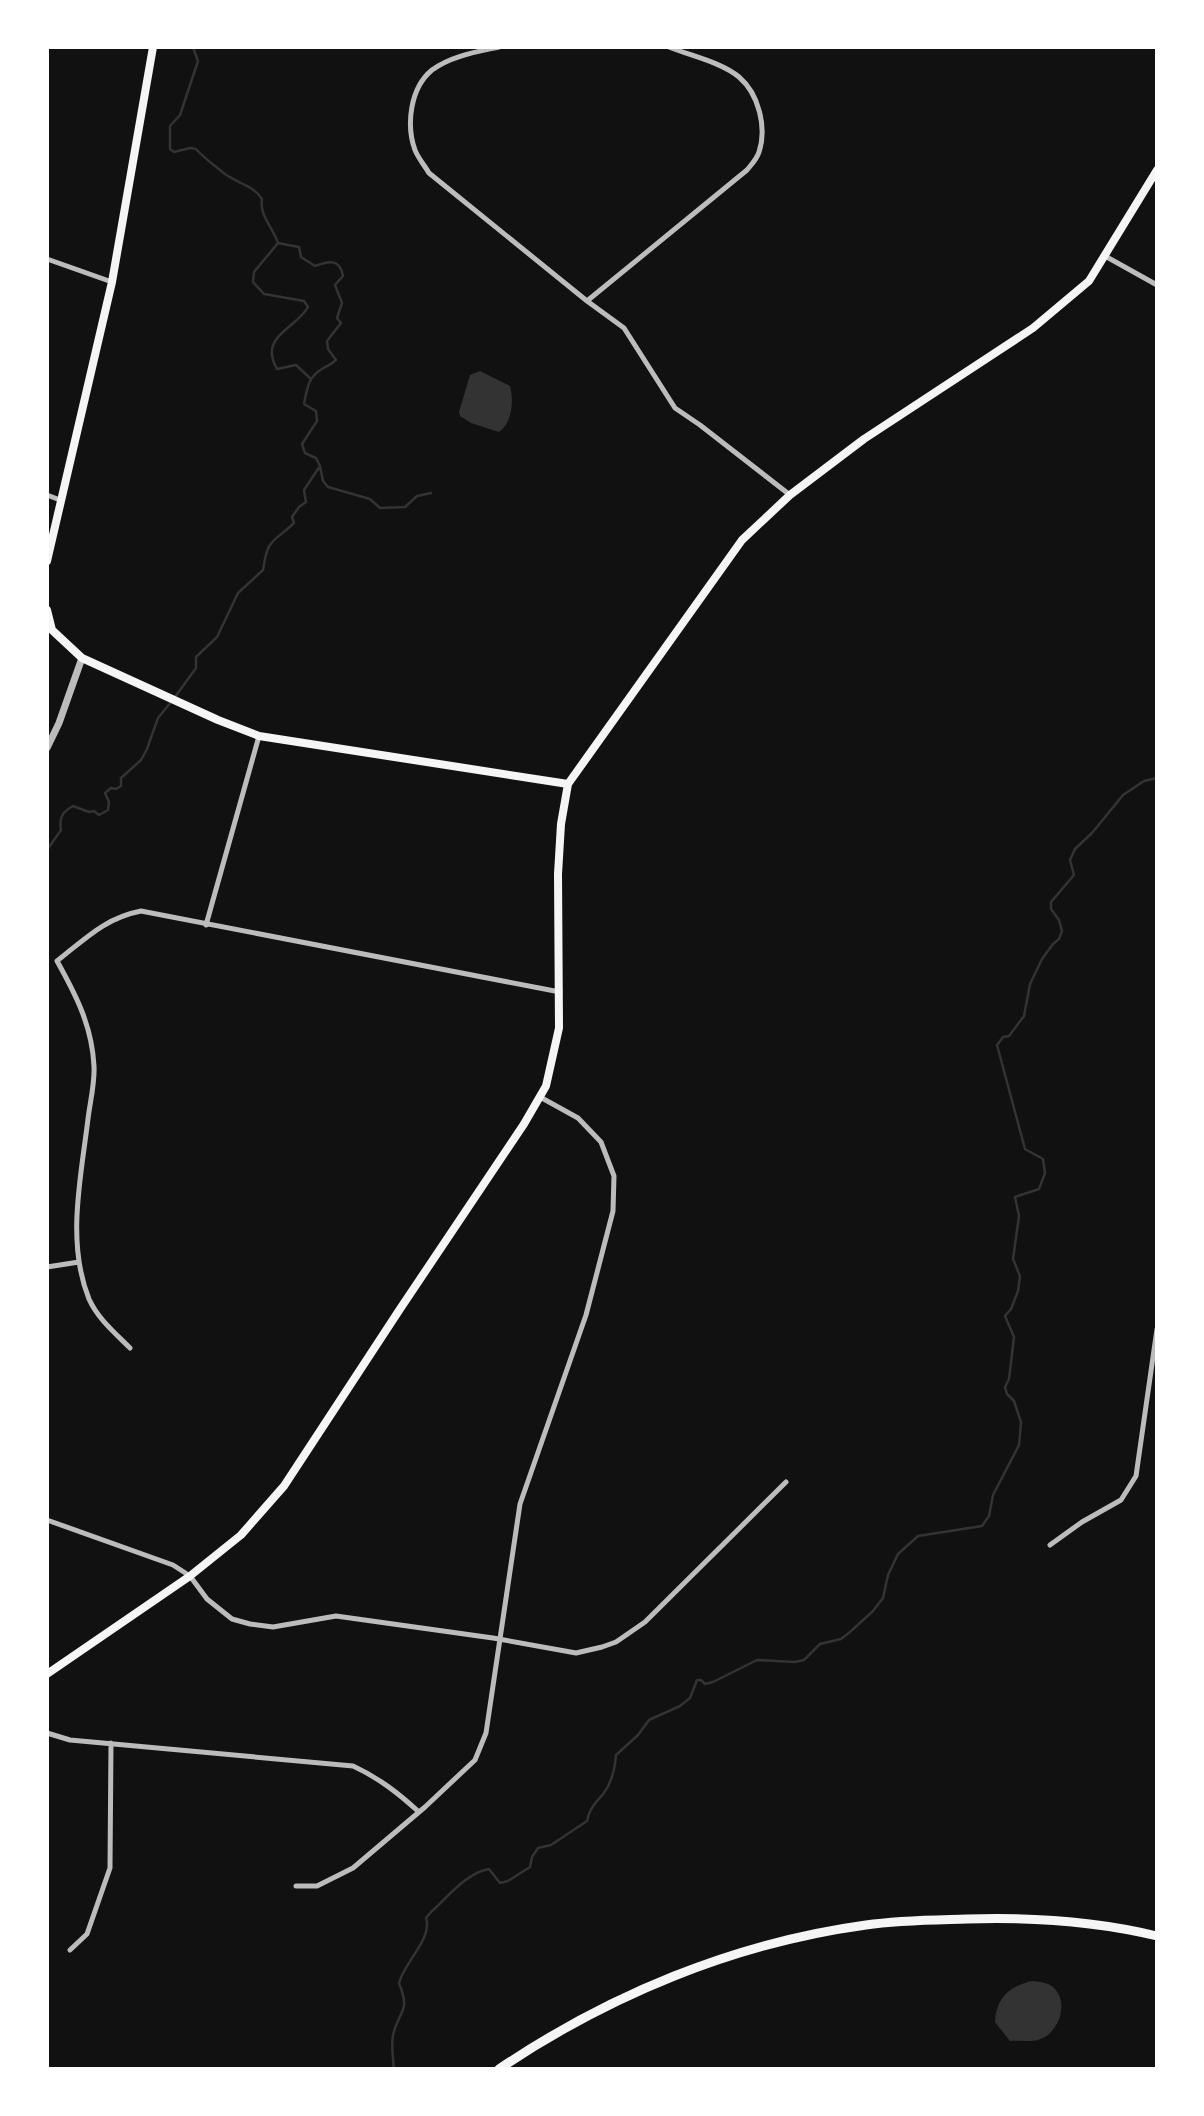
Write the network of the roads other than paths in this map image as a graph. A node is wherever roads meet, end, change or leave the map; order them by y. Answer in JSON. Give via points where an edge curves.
{"nodes":[{"id":1,"x":153,"y":47,"type":"edge"},
{"id":2,"x":499,"y":47,"type":"edge"},
{"id":3,"x":669,"y":47,"type":"edge"},
{"id":4,"x":1157,"y":170,"type":"edge"},
{"id":5,"x":1105,"y":256,"type":"junction"},
{"id":6,"x":47,"y":259,"type":"edge"},
{"id":7,"x":112,"y":282,"type":"junction"},
{"id":8,"x":1157,"y":285,"type":"edge"},
{"id":9,"x":587,"y":301,"type":"junction"},
{"id":10,"x":47,"y":495,"type":"edge"},
{"id":11,"x":790,"y":495,"type":"junction"},
{"id":12,"x":60,"y":500,"type":"junction"},
{"id":13,"x":47,"y":561,"type":"edge"},
{"id":14,"x":47,"y":610,"type":"edge"},
{"id":15,"x":82,"y":658,"type":"junction"},
{"id":16,"x":259,"y":736,"type":"junction"},
{"id":17,"x":47,"y":748,"type":"edge"},
{"id":18,"x":568,"y":784,"type":"junction"},
{"id":19,"x":206,"y":925,"type":"junction"},
{"id":20,"x":559,"y":992,"type":"junction"},
{"id":21,"x":540,"y":1097,"type":"junction"},
{"id":22,"x":79,"y":1262,"type":"junction"},
{"id":23,"x":47,"y":1268,"type":"edge"},
{"id":24,"x":1157,"y":1329,"type":"edge"},
{"id":25,"x":130,"y":1348,"type":"dead end"},
{"id":26,"x":786,"y":1482,"type":"dead end"},
{"id":27,"x":47,"y":1520,"type":"edge"},
{"id":28,"x":1050,"y":1545,"type":"dead end"},
{"id":29,"x":190,"y":1576,"type":"junction"},
{"id":30,"x":500,"y":1640,"type":"junction"},
{"id":31,"x":47,"y":1674,"type":"edge"},
{"id":32,"x":47,"y":1733,"type":"edge"},
{"id":33,"x":111,"y":1743,"type":"junction"},
{"id":34,"x":419,"y":1812,"type":"junction"},
{"id":35,"x":296,"y":1886,"type":"dead end"},
{"id":36,"x":1157,"y":1936,"type":"edge"},
{"id":37,"x":70,"y":1950,"type":"dead end"},
{"id":38,"x":499,"y":2069,"type":"edge"}],
"edges":[{"from":1,"to":7,"type":"main road"},
{"from":2,"to":9,"type":"street","via":[[462,55],[431,71],[414,96],[410,123],[415,152],[429,173]]},
{"from":3,"to":9,"type":"street","via":[[740,78],[755,99],[763,129],[759,154],[747,170]]},
{"from":4,"to":5,"type":"main road"},
{"from":5,"to":8,"type":"street"},
{"from":5,"to":11,"type":"main road","via":[[1089,281],[1033,328],[864,439]]},
{"from":6,"to":7,"type":"street"},
{"from":7,"to":12,"type":"main road"},
{"from":9,"to":11,"type":"street","via":[[624,328],[674,408]]},
{"from":10,"to":12,"type":"street"},
{"from":11,"to":18,"type":"main road","via":[[741,540]]},
{"from":12,"to":13,"type":"main road"},
{"from":14,"to":15,"type":"main road","via":[[52,630]]},
{"from":15,"to":16,"type":"main road"},
{"from":15,"to":17,"type":"street"},
{"from":16,"to":18,"type":"main road"},
{"from":16,"to":19,"type":"street"},
{"from":18,"to":20,"type":"main road","via":[[558,874]]},
{"from":19,"to":20,"type":"street"},
{"from":19,"to":22,"type":"street","via":[[141,911],[121,915],[57,961],[90,1032],[94,1068],[78,1193]]},
{"from":20,"to":21,"type":"main road","via":[[559,1028]]},
{"from":21,"to":29,"type":"main road","via":[[284,1486],[241,1535]]},
{"from":21,"to":30,"type":"street","via":[[578,1118],[601,1142],[614,1176],[613,1211],[586,1315],[520,1504]]},
{"from":22,"to":23,"type":"street"},
{"from":22,"to":25,"type":"street","via":[[90,1299],[104,1323]]},
{"from":24,"to":28,"type":"street","via":[[1136,1476],[1121,1500]]},
{"from":26,"to":30,"type":"street","via":[[645,1622],[616,1642],[576,1653]]},
{"from":27,"to":29,"type":"street","via":[[173,1565]]},
{"from":29,"to":30,"type":"street","via":[[207,1599],[232,1619],[250,1623],[274,1627],[336,1616]]},
{"from":29,"to":31,"type":"main road"},
{"from":30,"to":34,"type":"street","via":[[486,1733],[475,1760]]},
{"from":32,"to":33,"type":"street","via":[[69,1740]]},
{"from":33,"to":34,"type":"street","via":[[353,1766],[374,1775]]},
{"from":33,"to":37,"type":"street","via":[[110,1868],[87,1934]]},
{"from":34,"to":35,"type":"street","via":[[353,1868],[317,1886]]},
{"from":36,"to":38,"type":"main road","via":[[1066,1921],[998,1918],[917,1920],[812,1935],[687,1970],[567,2025]]}]}
